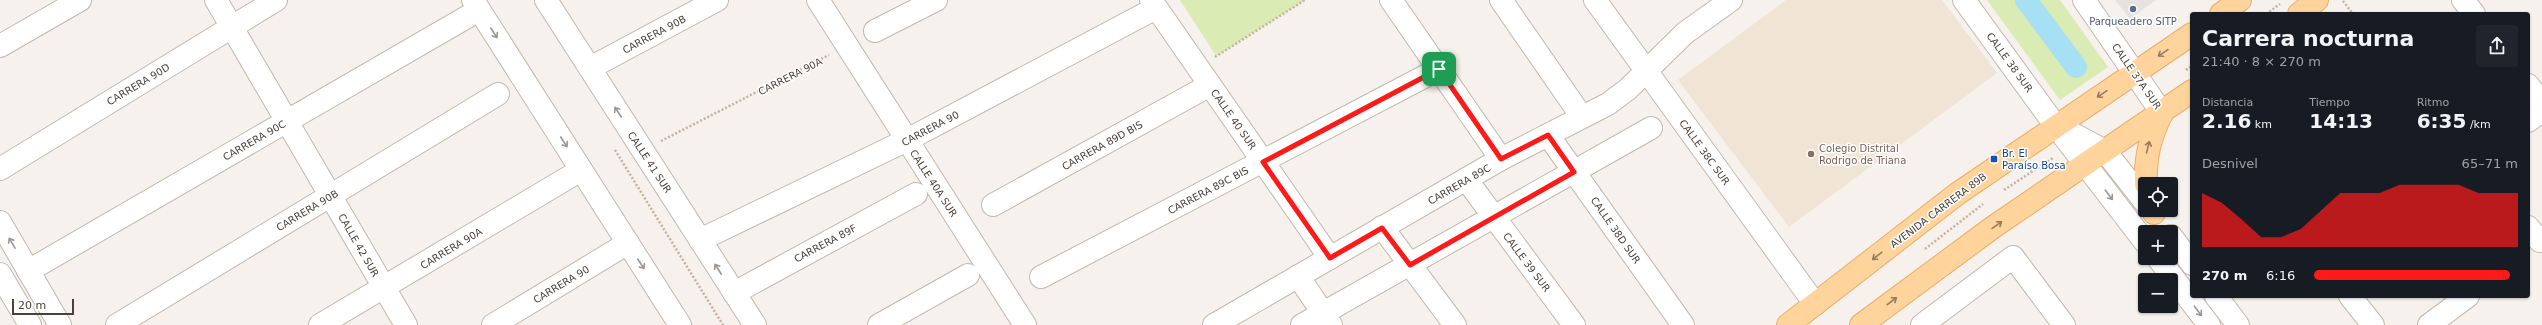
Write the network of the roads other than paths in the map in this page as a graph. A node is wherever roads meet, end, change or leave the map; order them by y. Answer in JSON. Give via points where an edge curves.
{"nodes":[{"id":1,"x":80,"y":0,"type":"edge"},
{"id":2,"x":216,"y":0,"type":"edge"},
{"id":3,"x":276,"y":0,"type":"edge"},
{"id":4,"x":546,"y":0,"type":"edge"},
{"id":5,"x":717,"y":0,"type":"edge"},
{"id":6,"x":818,"y":0,"type":"edge"},
{"id":7,"x":936,"y":0,"type":"edge"},
{"id":8,"x":1391,"y":0,"type":"edge"},
{"id":9,"x":1501,"y":0,"type":"edge"},
{"id":10,"x":1595,"y":0,"type":"edge"},
{"id":11,"x":1964,"y":0,"type":"edge"},
{"id":12,"x":2084,"y":0,"type":"edge"},
{"id":13,"x":2240,"y":0,"type":"edge"},
{"id":14,"x":2317,"y":0,"type":"edge"},
{"id":15,"x":2463,"y":0,"type":"edge"},
{"id":16,"x":1720,"y":3,"type":"edge"},
{"id":17,"x":1154,"y":4,"type":"edge"},
{"id":18,"x":476,"y":5,"type":"edge"},
{"id":19,"x":2224,"y":12,"type":"edge"},
{"id":20,"x":2302,"y":12,"type":"edge"},
{"id":21,"x":2472,"y":12,"type":"edge"},
{"id":22,"x":232,"y":27,"type":"junction"},
{"id":23,"x":875,"y":31,"type":"dead end"},
{"id":24,"x":2190,"y":35,"type":"edge"},
{"id":25,"x":0,"y":46,"type":"edge"},
{"id":26,"x":590,"y":68,"type":"junction"},
{"id":27,"x":1439,"y":69,"type":"junction"},
{"id":28,"x":1646,"y":70,"type":"junction"},
{"id":29,"x":2134,"y":73,"type":"junction"},
{"id":30,"x":1210,"y":86,"type":"junction"},
{"id":31,"x":2530,"y":88,"type":"edge"},
{"id":32,"x":2190,"y":92,"type":"edge"},
{"id":33,"x":498,"y":94,"type":"dead end"},
{"id":34,"x":2542,"y":103,"type":"edge"},
{"id":35,"x":2542,"y":111,"type":"edge"},
{"id":36,"x":2162,"y":113,"type":"junction"},
{"id":37,"x":1582,"y":117,"type":"junction"},
{"id":38,"x":2530,"y":120,"type":"edge"},
{"id":39,"x":286,"y":121,"type":"junction"},
{"id":40,"x":2055,"y":125,"type":"junction"},
{"id":41,"x":1651,"y":128,"type":"dead end"},
{"id":42,"x":1548,"y":135,"type":"junction"},
{"id":43,"x":907,"y":140,"type":"junction"},
{"id":44,"x":2105,"y":151,"type":"junction"},
{"id":45,"x":1501,"y":159,"type":"junction"},
{"id":46,"x":1263,"y":162,"type":"junction"},
{"id":47,"x":2086,"y":164,"type":"junction"},
{"id":48,"x":0,"y":169,"type":"edge"},
{"id":49,"x":581,"y":170,"type":"junction"},
{"id":50,"x":1574,"y":172,"type":"junction"},
{"id":51,"x":2146,"y":177,"type":"edge"},
{"id":52,"x":1466,"y":179,"type":"junction"},
{"id":53,"x":2138,"y":193,"type":"edge"},
{"id":54,"x":916,"y":194,"type":"dead end"},
{"id":55,"x":330,"y":196,"type":"junction"},
{"id":56,"x":993,"y":205,"type":"dead end"},
{"id":57,"x":1494,"y":217,"type":"junction"},
{"id":58,"x":0,"y":222,"type":"edge"},
{"id":59,"x":1382,"y":228,"type":"junction"},
{"id":60,"x":2138,"y":233,"type":"edge"},
{"id":61,"x":700,"y":240,"type":"junction"},
{"id":62,"x":628,"y":243,"type":"junction"},
{"id":63,"x":2178,"y":245,"type":"edge"},
{"id":64,"x":1330,"y":258,"type":"junction"},
{"id":65,"x":2190,"y":261,"type":"edge"},
{"id":66,"x":1410,"y":265,"type":"junction"},
{"id":67,"x":2163,"y":265,"type":"edge"},
{"id":68,"x":28,"y":270,"type":"junction"},
{"id":69,"x":0,"y":274,"type":"edge"},
{"id":70,"x":968,"y":275,"type":"dead end"},
{"id":71,"x":1298,"y":276,"type":"junction"},
{"id":72,"x":1041,"y":277,"type":"dead end"},
{"id":73,"x":383,"y":287,"type":"junction"},
{"id":74,"x":734,"y":293,"type":"junction"},
{"id":75,"x":2218,"y":298,"type":"edge"},
{"id":76,"x":2352,"y":298,"type":"edge"},
{"id":77,"x":2462,"y":298,"type":"edge"},
{"id":78,"x":1816,"y":304,"type":"junction"},
{"id":79,"x":1947,"y":318,"type":"edge"},
{"id":80,"x":1327,"y":320,"type":"edge"},
{"id":81,"x":30,"y":325,"type":"edge"},
{"id":82,"x":60,"y":325,"type":"edge"},
{"id":83,"x":117,"y":325,"type":"edge"},
{"id":84,"x":320,"y":325,"type":"edge"},
{"id":85,"x":406,"y":325,"type":"edge"},
{"id":86,"x":494,"y":325,"type":"edge"},
{"id":87,"x":680,"y":325,"type":"edge"},
{"id":88,"x":755,"y":325,"type":"edge"},
{"id":89,"x":879,"y":325,"type":"edge"},
{"id":90,"x":1025,"y":325,"type":"edge"},
{"id":91,"x":1214,"y":325,"type":"edge"},
{"id":92,"x":1302,"y":325,"type":"edge"},
{"id":93,"x":1454,"y":325,"type":"edge"},
{"id":94,"x":1574,"y":325,"type":"edge"},
{"id":95,"x":1684,"y":325,"type":"edge"},
{"id":96,"x":1788,"y":325,"type":"edge"},
{"id":97,"x":1861,"y":325,"type":"edge"},
{"id":98,"x":1922,"y":325,"type":"edge"},
{"id":99,"x":2064,"y":325,"type":"edge"},
{"id":100,"x":2209,"y":325,"type":"edge"},
{"id":101,"x":2238,"y":325,"type":"edge"},
{"id":102,"x":2373,"y":325,"type":"edge"},
{"id":103,"x":2429,"y":325,"type":"edge"}],
"edges":[{"from":1,"to":25,"type":"street"},
{"from":2,"to":22,"type":"street","name":"CALLE 42 SUR"},
{"from":3,"to":22,"type":"street","name":"CARRERA 90D"},
{"from":4,"to":26,"type":"street","name":"CALLE 41 SUR"},
{"from":5,"to":26,"type":"street","name":"CARRERA 90B"},
{"from":6,"to":43,"type":"street","name":"CALLE 40A SUR"},
{"from":7,"to":23,"type":"street"},
{"from":8,"to":27,"type":"street"},
{"from":9,"to":37,"type":"street"},
{"from":10,"to":28,"type":"street","name":"CALLE 38C SUR"},
{"from":11,"to":40,"type":"street","name":"CALLE 38 SUR"},
{"from":12,"to":29,"type":"street","name":"CALLE 37A SUR"},
{"from":13,"to":19,"type":"main road"},
{"from":14,"to":20,"type":"main road"},
{"from":15,"to":21,"type":"street"},
{"from":16,"to":28,"type":"street","name":"CARRERA 89C"},
{"from":17,"to":30,"type":"street","name":"CALLE 40 SUR"},
{"from":17,"to":43,"type":"street","name":"CARRERA 90"},
{"from":18,"to":39,"type":"street","name":"CARRERA 90C"},
{"from":18,"to":49,"type":"street","one_way":true},
{"from":22,"to":39,"type":"street","name":"CALLE 42 SUR"},
{"from":22,"to":48,"type":"street","name":"CARRERA 90D"},
{"from":24,"to":29,"type":"main road","name":"AVENIDA CARRERA 89B","one_way":true},
{"from":61,"to":26,"type":"street","name":"CALLE 41 SUR","one_way":true},
{"from":27,"to":45,"type":"street"},
{"from":27,"to":46,"type":"street","name":"CARRERA 89C BIS"},
{"from":28,"to":37,"type":"street","name":"CARRERA 89C","via":[[1618,97]]},
{"from":28,"to":78,"type":"street","name":"CALLE 38C SUR"},
{"from":29,"to":36,"type":"street","name":"CALLE 37A SUR"},
{"from":29,"to":40,"type":"main road","name":"AVENIDA CARRERA 89B","one_way":true},
{"from":30,"to":46,"type":"street","name":"CALLE 40 SUR"},
{"from":30,"to":56,"type":"street","name":"CARRERA 89D BIS"},
{"from":31,"to":34,"type":"street"},
{"from":32,"to":36,"type":"main road"},
{"from":33,"to":55,"type":"street","name":"CARRERA 90B"},
{"from":35,"to":38,"type":"street"},
{"from":36,"to":44,"type":"main road"},
{"from":51,"to":36,"type":"main road","one_way":true,"via":[[2146,155],[2152,133]]},
{"from":37,"to":42,"type":"street","name":"CARRERA 89C"},
{"from":39,"to":55,"type":"street","name":"CALLE 42 SUR"},
{"from":39,"to":68,"type":"street","name":"CARRERA 90C"},
{"from":40,"to":44,"type":"street","name":"CALLE 38 SUR"},
{"from":40,"to":47,"type":"street","name":"CALLE 38 SUR"},
{"from":40,"to":78,"type":"main road","name":"AVENIDA CARRERA 89B","one_way":true,"via":[[1957,194]]},
{"from":41,"to":50,"type":"street"},
{"from":42,"to":45,"type":"street","name":"CARRERA 89C"},
{"from":42,"to":50,"type":"street","name":"CALLE 38D SUR"},
{"from":43,"to":61,"type":"street","name":"CARRERA 90"},
{"from":43,"to":90,"type":"street","name":"CALLE 40A SUR"},
{"from":44,"to":47,"type":"main road"},
{"from":44,"to":53,"type":"street","name":"CALLE 38 SUR"},
{"from":45,"to":52,"type":"street","name":"CARRERA 89C"},
{"from":46,"to":64,"type":"street","name":"CALLE 40 SUR"},
{"from":46,"to":72,"type":"street","name":"CARRERA 89C BIS"},
{"from":47,"to":60,"type":"street","name":"CALLE 38 SUR","one_way":true},
{"from":97,"to":47,"type":"main road","one_way":true,"via":[[1992,228]]},
{"from":49,"to":62,"type":"street"},
{"from":49,"to":73,"type":"street","name":"CARRERA 90A"},
{"from":50,"to":57,"type":"street"},
{"from":50,"to":95,"type":"street","name":"CALLE 38D SUR"},
{"from":52,"to":57,"type":"street","name":"CALLE 39 SUR"},
{"from":52,"to":59,"type":"street","name":"CARRERA 89C"},
{"from":54,"to":74,"type":"street","name":"CARRERA 89F"},
{"from":55,"to":73,"type":"street","name":"CALLE 42 SUR"},
{"from":55,"to":83,"type":"street","name":"CARRERA 90B"},
{"from":57,"to":66,"type":"street"},
{"from":57,"to":94,"type":"street","name":"CALLE 39 SUR"},
{"from":68,"to":58,"type":"street","one_way":true},
{"from":59,"to":64,"type":"street","name":"CARRERA 89C"},
{"from":59,"to":66,"type":"street"},
{"from":74,"to":61,"type":"street","name":"CALLE 41 SUR","one_way":true},
{"from":62,"to":86,"type":"street","name":"CARRERA 90"},
{"from":62,"to":87,"type":"street","one_way":true},
{"from":63,"to":65,"type":"street"},
{"from":64,"to":71,"type":"street","name":"CARRERA 89C"},
{"from":66,"to":80,"type":"street"},
{"from":66,"to":93,"type":"street"},
{"from":67,"to":100,"type":"street","one_way":true},
{"from":68,"to":82,"type":"street"},
{"from":69,"to":81,"type":"street"},
{"from":70,"to":89,"type":"street"},
{"from":71,"to":80,"type":"street"},
{"from":71,"to":91,"type":"street","name":"CARRERA 89C"},
{"from":73,"to":84,"type":"street","name":"CARRERA 90A"},
{"from":73,"to":85,"type":"street","name":"CALLE 42 SUR"},
{"from":74,"to":88,"type":"street","name":"CALLE 41 SUR"},
{"from":75,"to":101,"type":"street"},
{"from":76,"to":102,"type":"street"},
{"from":77,"to":103,"type":"street"},
{"from":78,"to":96,"type":"main road","name":"AVENIDA CARRERA 89B"},
{"from":79,"to":98,"type":"street"},
{"from":79,"to":99,"type":"street","via":[[2013,256]]},
{"from":80,"to":92,"type":"street"}]}
